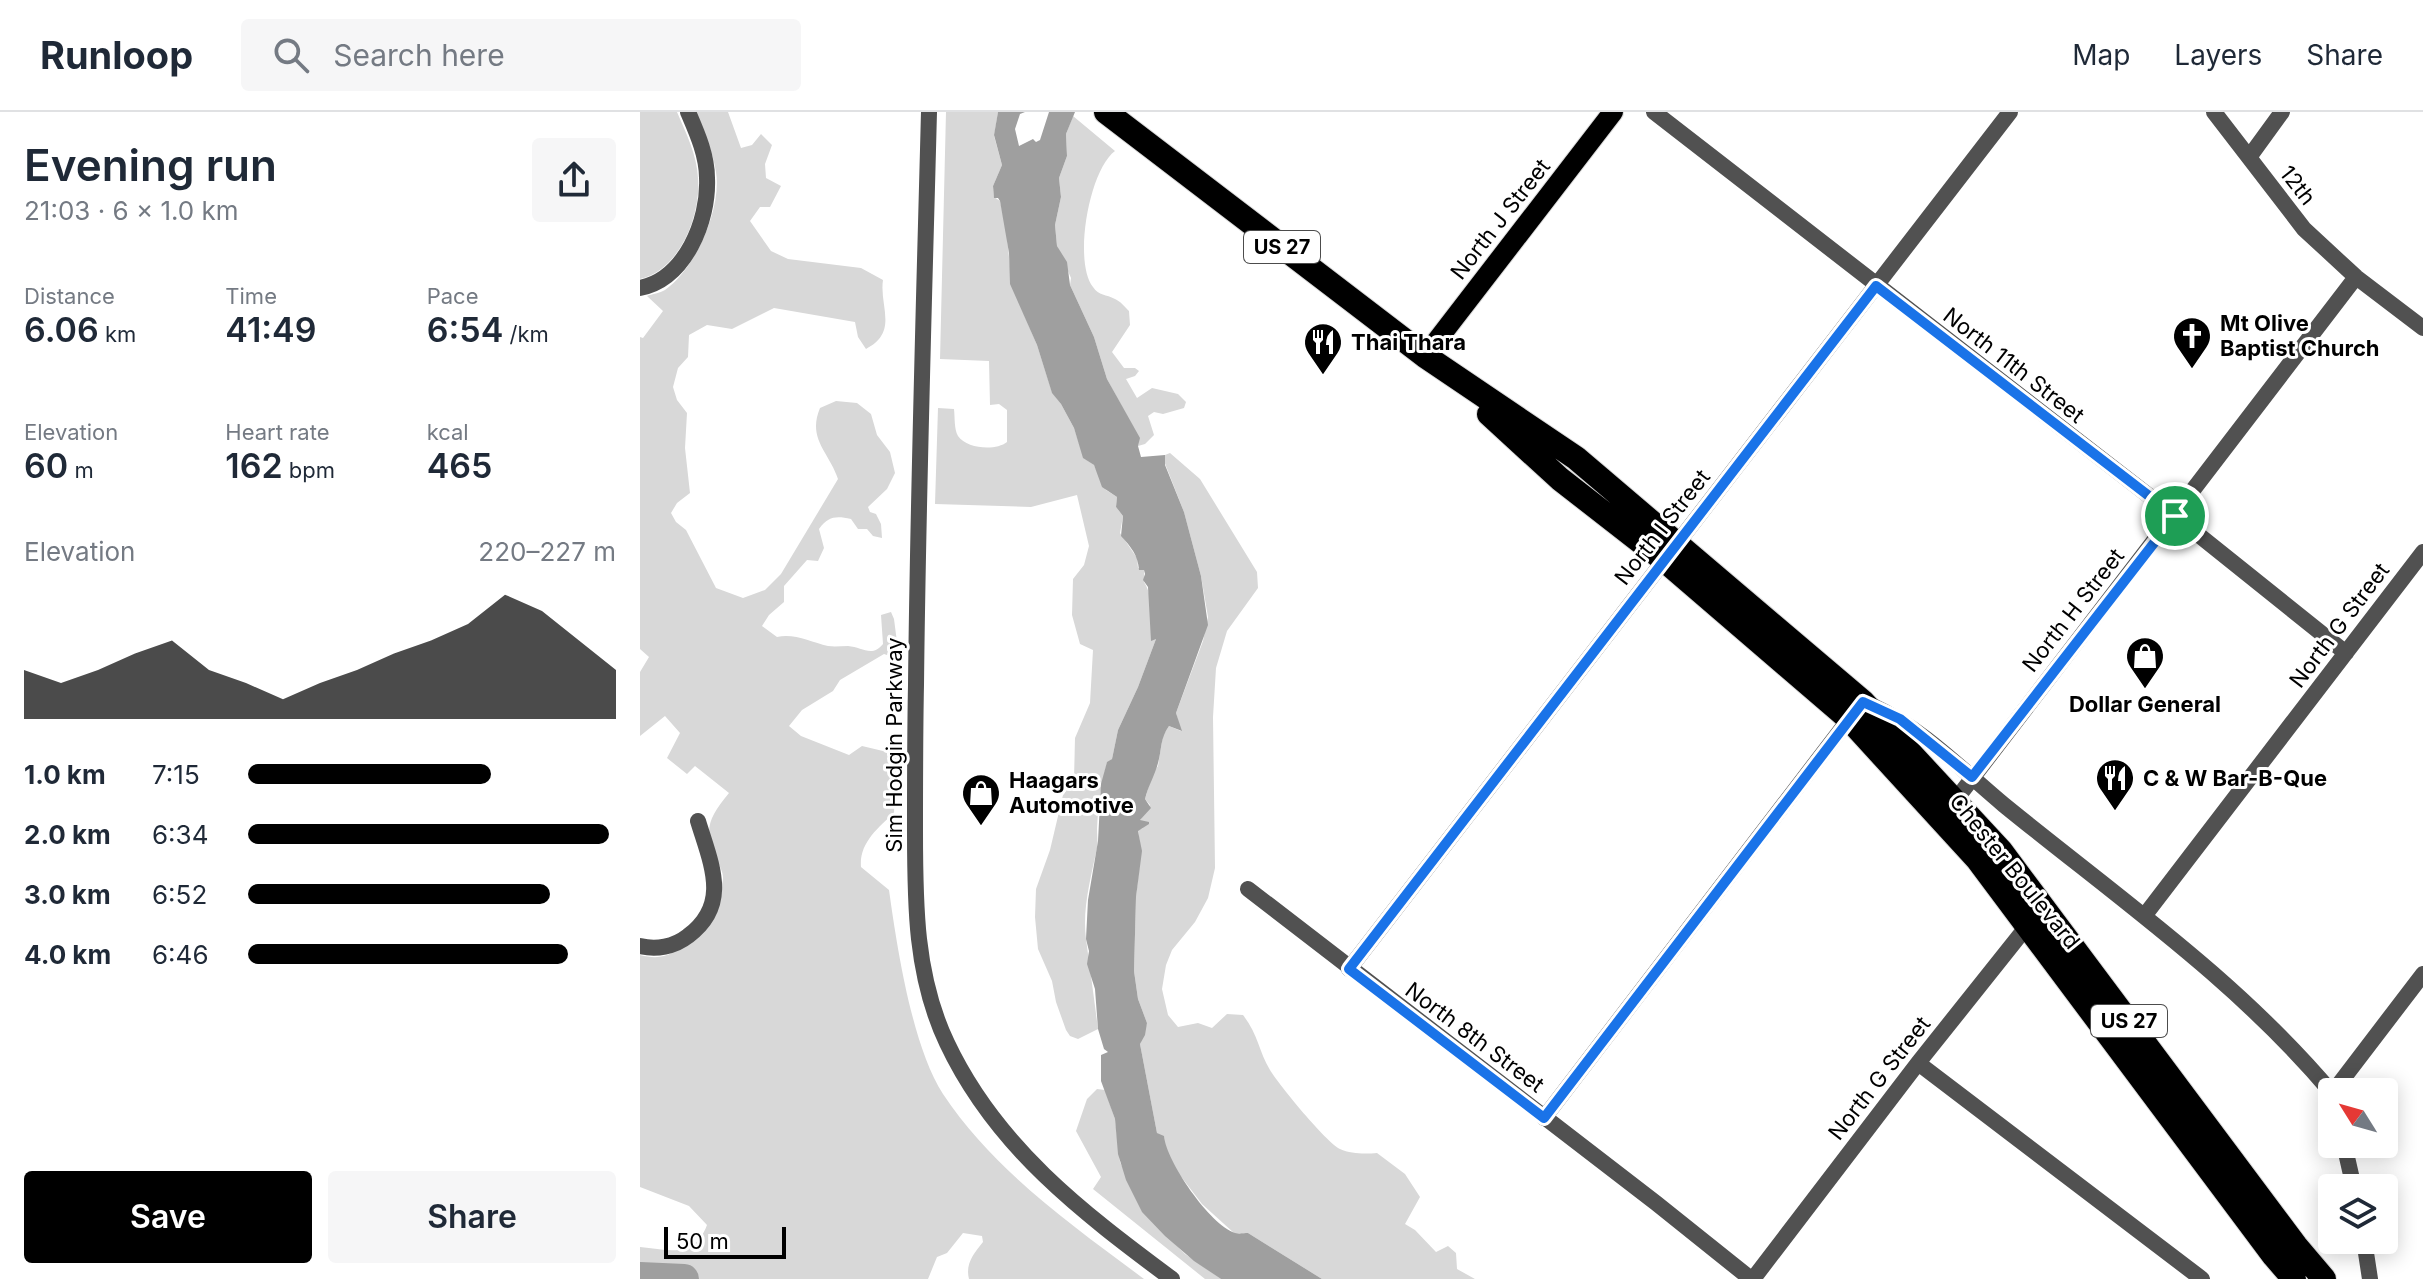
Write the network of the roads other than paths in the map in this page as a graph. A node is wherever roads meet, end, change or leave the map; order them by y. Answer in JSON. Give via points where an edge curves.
{"nodes":[{"id":1,"x":688,"y":112,"type":"edge"},
{"id":2,"x":929,"y":112,"type":"edge"},
{"id":3,"x":1106,"y":112,"type":"edge"},
{"id":4,"x":1613,"y":112,"type":"edge"},
{"id":5,"x":1654,"y":112,"type":"edge"},
{"id":6,"x":2010,"y":112,"type":"edge"},
{"id":7,"x":2214,"y":112,"type":"edge"},
{"id":8,"x":2282,"y":112,"type":"edge"},
{"id":9,"x":2250,"y":156,"type":"junction"},
{"id":10,"x":2356,"y":277,"type":"junction"},
{"id":11,"x":1876,"y":286,"type":"junction"},
{"id":12,"x":640,"y":288,"type":"edge"},
{"id":13,"x":2423,"y":328,"type":"edge"},
{"id":14,"x":1425,"y":356,"type":"junction"},
{"id":15,"x":2175,"y":516,"type":"junction"},
{"id":16,"x":1671,"y":552,"type":"junction"},
{"id":17,"x":2423,"y":552,"type":"edge"},
{"id":18,"x":2346,"y":653,"type":"junction"},
{"id":19,"x":1856,"y":710,"type":"junction"},
{"id":20,"x":1972,"y":777,"type":"junction"},
{"id":21,"x":1948,"y":810,"type":"junction"},
{"id":22,"x":698,"y":821,"type":"dead end"},
{"id":23,"x":1248,"y":889,"type":"dead end"},
{"id":24,"x":2145,"y":915,"type":"junction"},
{"id":25,"x":2036,"y":916,"type":"junction"},
{"id":26,"x":640,"y":946,"type":"edge"},
{"id":27,"x":1349,"y":969,"type":"junction"},
{"id":28,"x":2423,"y":974,"type":"edge"},
{"id":29,"x":1918,"y":1063,"type":"junction"},
{"id":30,"x":2320,"y":1078,"type":"edge"},
{"id":31,"x":2344,"y":1078,"type":"edge"},
{"id":32,"x":1544,"y":1118,"type":"junction"},
{"id":33,"x":2285,"y":1251,"type":"junction"},
{"id":34,"x":2366,"y":1254,"type":"edge"},
{"id":35,"x":1172,"y":1279,"type":"edge"},
{"id":36,"x":1752,"y":1279,"type":"edge"},
{"id":37,"x":2202,"y":1279,"type":"edge"},
{"id":38,"x":2294,"y":1279,"type":"edge"},
{"id":39,"x":2324,"y":1279,"type":"edge"},
{"id":40,"x":2370,"y":1279,"type":"edge"}],
"edges":[{"from":1,"to":12,"type":"street","via":[[707,175],[704,212],[692,243],[670,274]]},
{"from":2,"to":35,"type":"street","name":"Sim Hodgin Parkway","via":[[915,751],[920,955],[947,1043],[1002,1131],[1077,1207]]},
{"from":3,"to":14,"type":"highway","name":"Chester Boulevard","number":"US 27"},
{"from":4,"to":14,"type":"main road","name":"North J Street"},
{"from":5,"to":11,"type":"street","name":"North 11th Street"},
{"from":6,"to":11,"type":"street","name":"North I Street"},
{"from":7,"to":9,"type":"street","name":"12th"},
{"from":8,"to":9,"type":"street"},
{"from":9,"to":10,"type":"street","name":"12th","via":[[2304,229]]},
{"from":10,"to":13,"type":"street","name":"12th"},
{"from":10,"to":15,"type":"street","name":"North H Street"},
{"from":11,"to":15,"type":"street","name":"North 11th Street"},
{"from":11,"to":16,"type":"street","name":"North I Street"},
{"from":14,"to":16,"type":"highway","name":"Chester Boulevard","number":"US 27","via":[[1560,479]]},
{"from":15,"to":18,"type":"street","name":"North 11th Street"},
{"from":15,"to":20,"type":"street","name":"North H Street"},
{"from":16,"to":19,"type":"highway","name":"Chester Boulevard","number":"US 27"},
{"from":16,"to":27,"type":"street","name":"North I Street"},
{"from":17,"to":18,"type":"street","name":"North G Street"},
{"from":18,"to":24,"type":"street","name":"North G Street"},
{"from":19,"to":20,"type":"street","name":"Chester Boulevard","via":[[1900,719]]},
{"from":19,"to":21,"type":"highway","name":"Chester Boulevard","number":"US 27"},
{"from":19,"to":32,"type":"street"},
{"from":20,"to":21,"type":"street","name":"North H Street"},
{"from":20,"to":24,"type":"street","name":"Chester Boulevard"},
{"from":21,"to":25,"type":"highway","name":"Chester Boulevard","number":"US 27","via":[[1978,860]]},
{"from":22,"to":26,"type":"street","via":[[715,875],[713,905],[701,926],[680,942],[653,949]]},
{"from":23,"to":27,"type":"street","name":"North 8th Street"},
{"from":24,"to":30,"type":"street","name":"Chester Boulevard","via":[[2249,1005]]},
{"from":25,"to":29,"type":"street","name":"North G Street"},
{"from":25,"to":33,"type":"highway","name":"Chester Boulevard","number":"US 27"},
{"from":27,"to":32,"type":"street","name":"North 8th Street"},
{"from":28,"to":31,"type":"street"},
{"from":29,"to":36,"type":"street","name":"North G Street"},
{"from":29,"to":37,"type":"street"},
{"from":32,"to":36,"type":"street","name":"North 8th Street"},
{"from":33,"to":38,"type":"highway","name":"Chester Boulevard","number":"US 27"},
{"from":33,"to":39,"type":"highway","name":"Chester Boulevard","number":"US 27"},
{"from":34,"to":40,"type":"street"}]}
